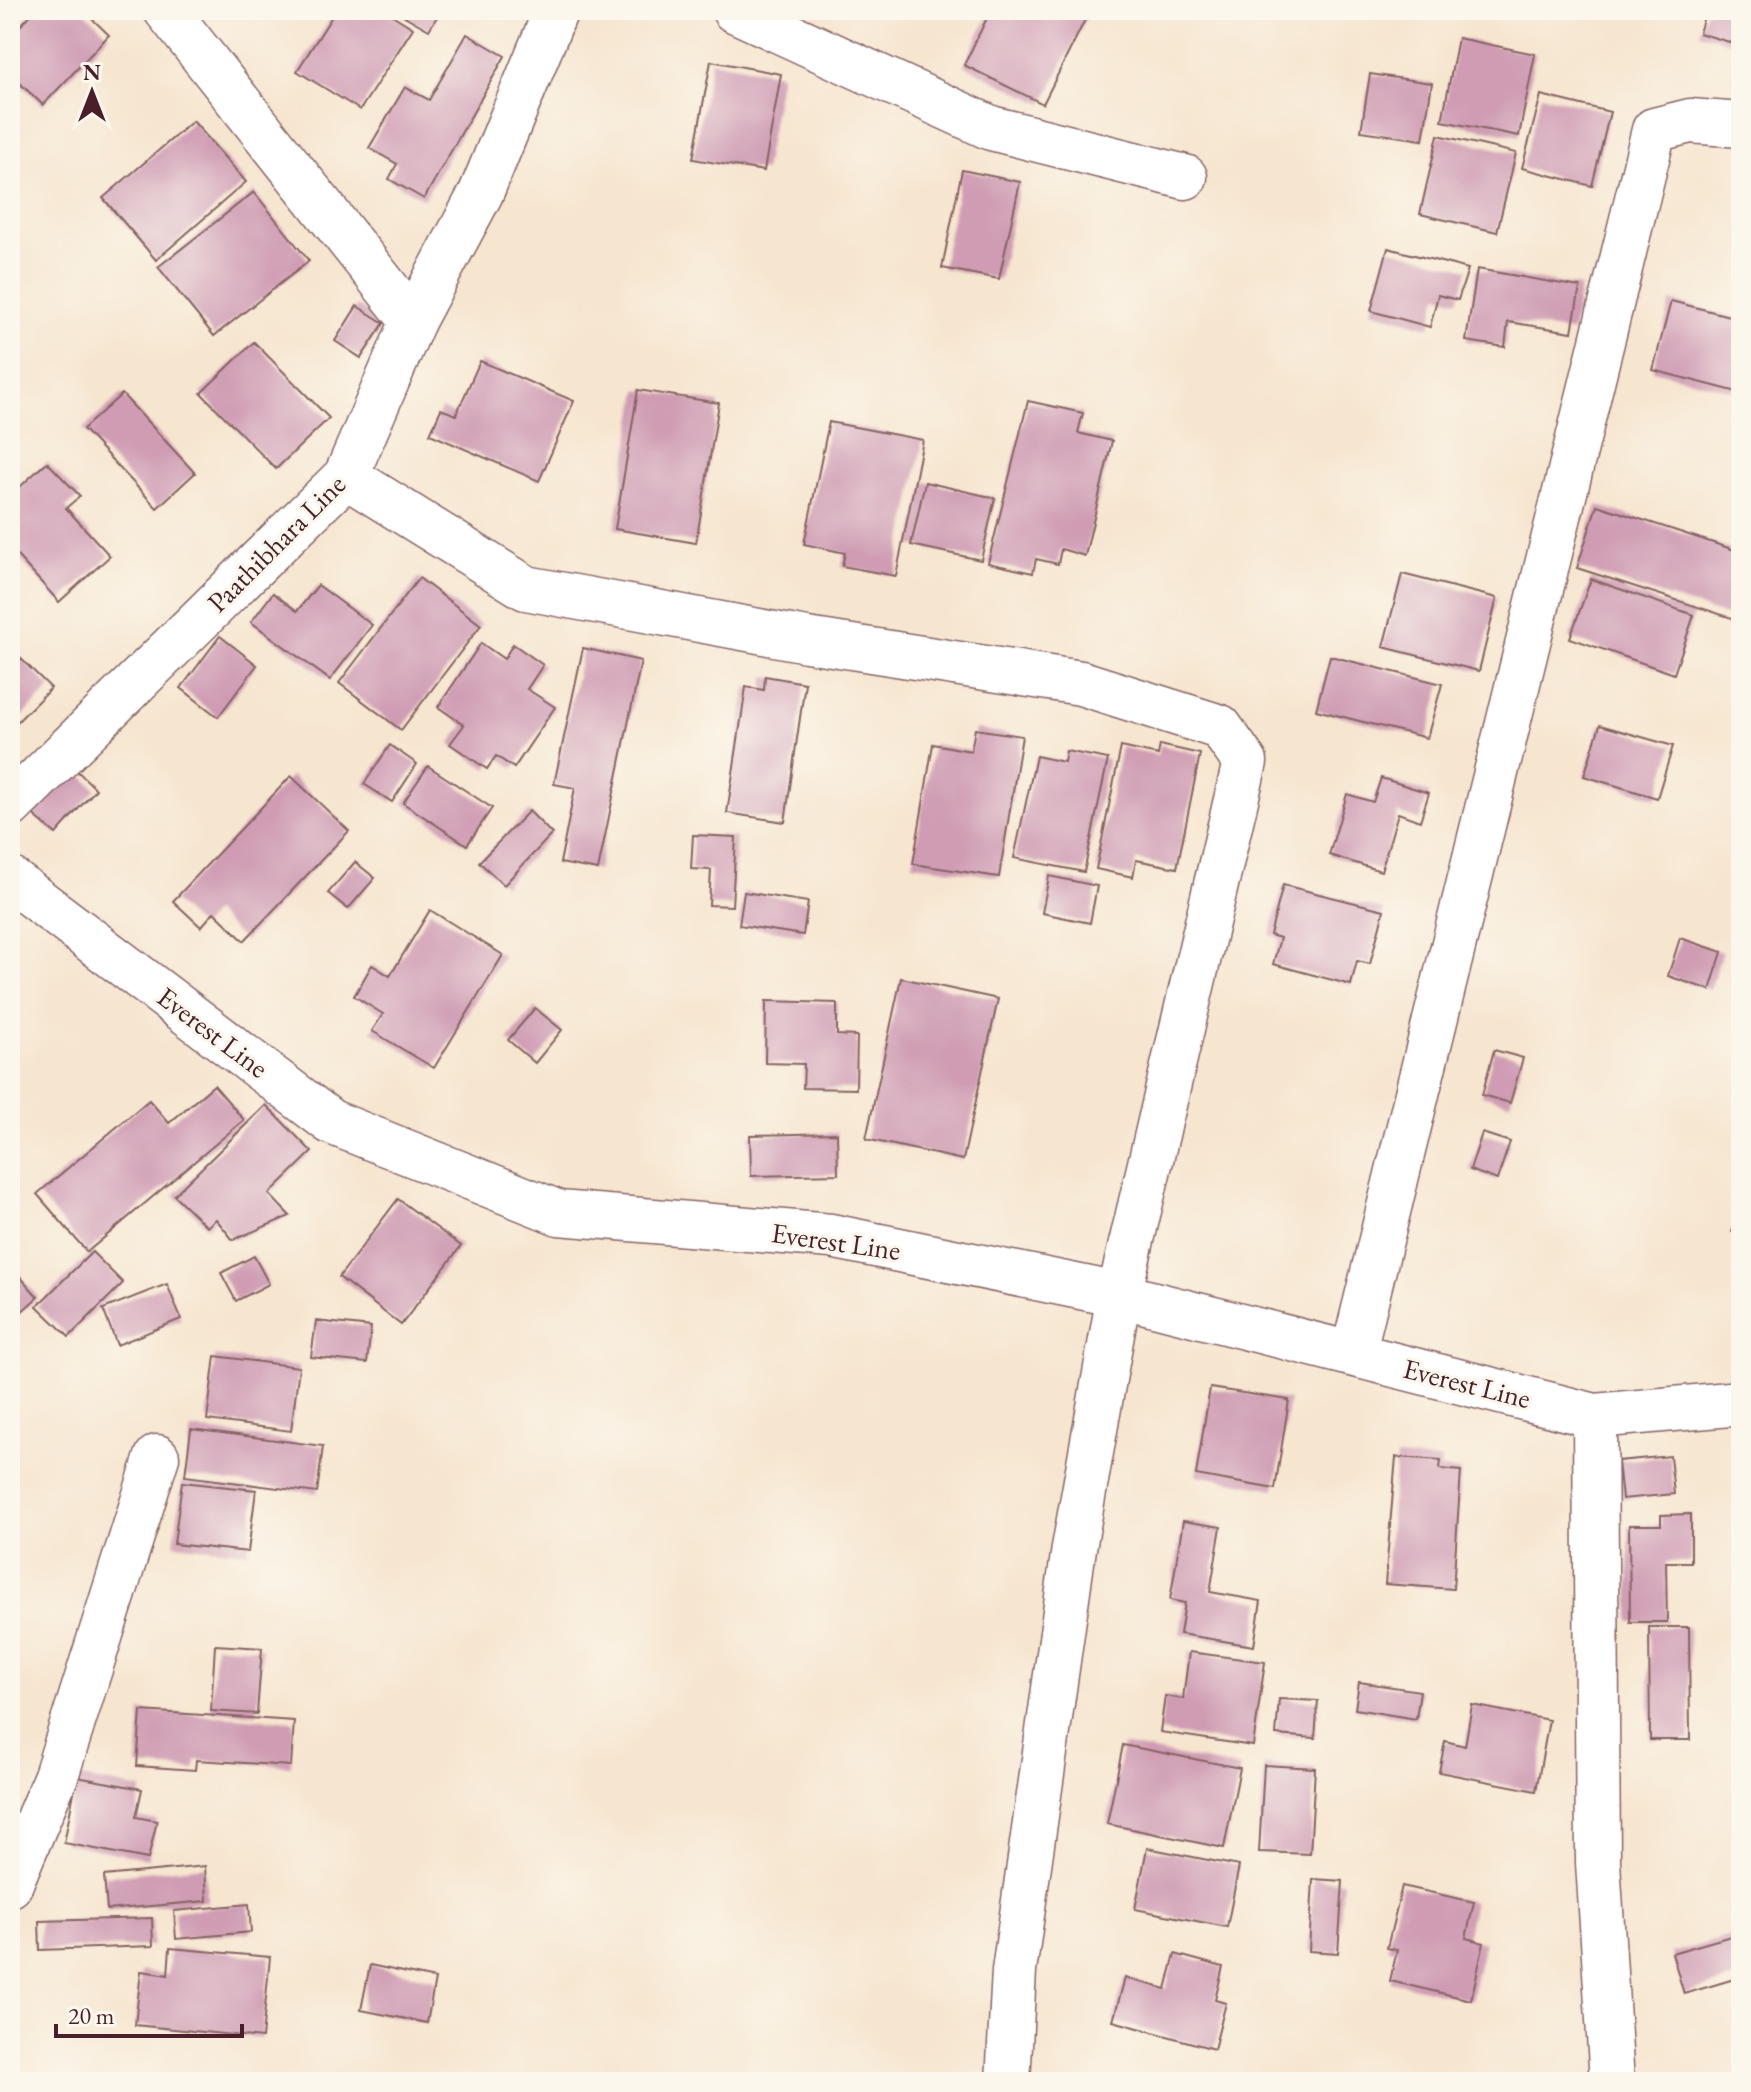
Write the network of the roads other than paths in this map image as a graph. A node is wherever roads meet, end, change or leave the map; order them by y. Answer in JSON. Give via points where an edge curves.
{"nodes":[{"id":1,"x":166,"y":10,"type":"edge"},
{"id":2,"x":556,"y":10,"type":"edge"},
{"id":3,"x":734,"y":10,"type":"edge"},
{"id":4,"x":1741,"y":125,"type":"edge"},
{"id":5,"x":1185,"y":177,"type":"dead end"},
{"id":6,"x":413,"y":321,"type":"junction"},
{"id":7,"x":346,"y":476,"type":"junction"},
{"id":8,"x":10,"y":806,"type":"edge"},
{"id":9,"x":10,"y":879,"type":"edge"},
{"id":10,"x":1119,"y":1295,"type":"junction"},
{"id":11,"x":1353,"y":1354,"type":"junction"},
{"id":12,"x":1741,"y":1403,"type":"edge"},
{"id":13,"x":1595,"y":1416,"type":"junction"},
{"id":14,"x":157,"y":1457,"type":"dead end"},
{"id":15,"x":10,"y":1885,"type":"edge"},
{"id":16,"x":1008,"y":2082,"type":"edge"},
{"id":17,"x":1612,"y":2082,"type":"edge"}],
"edges":[{"from":1,"to":6,"type":"street"},
{"from":2,"to":6,"type":"street","name":"Paathibhara Line","via":[[481,193]]},
{"from":3,"to":5,"type":"street","via":[[991,128]]},
{"from":4,"to":11,"type":"street","via":[[1690,121],[1654,130]]},
{"from":6,"to":7,"type":"street","name":"Paathibhara Line"},
{"from":7,"to":8,"type":"street","name":"Paathibhara Line"},
{"from":7,"to":10,"type":"street","via":[[526,588],[1081,683],[1220,727],[1245,762]]},
{"from":9,"to":10,"type":"street","name":"Everest Line","via":[[331,1122],[559,1213],[831,1236]]},
{"from":10,"to":11,"type":"street","name":"Everest Line"},
{"from":10,"to":16,"type":"street","via":[[1074,1548],[1014,1971]]},
{"from":11,"to":13,"type":"street","name":"Everest Line"},
{"from":12,"to":13,"type":"street","name":"Everest Line"},
{"from":13,"to":17,"type":"street","via":[[1598,1862]]},
{"from":14,"to":15,"type":"street","via":[[56,1776]]}]}
